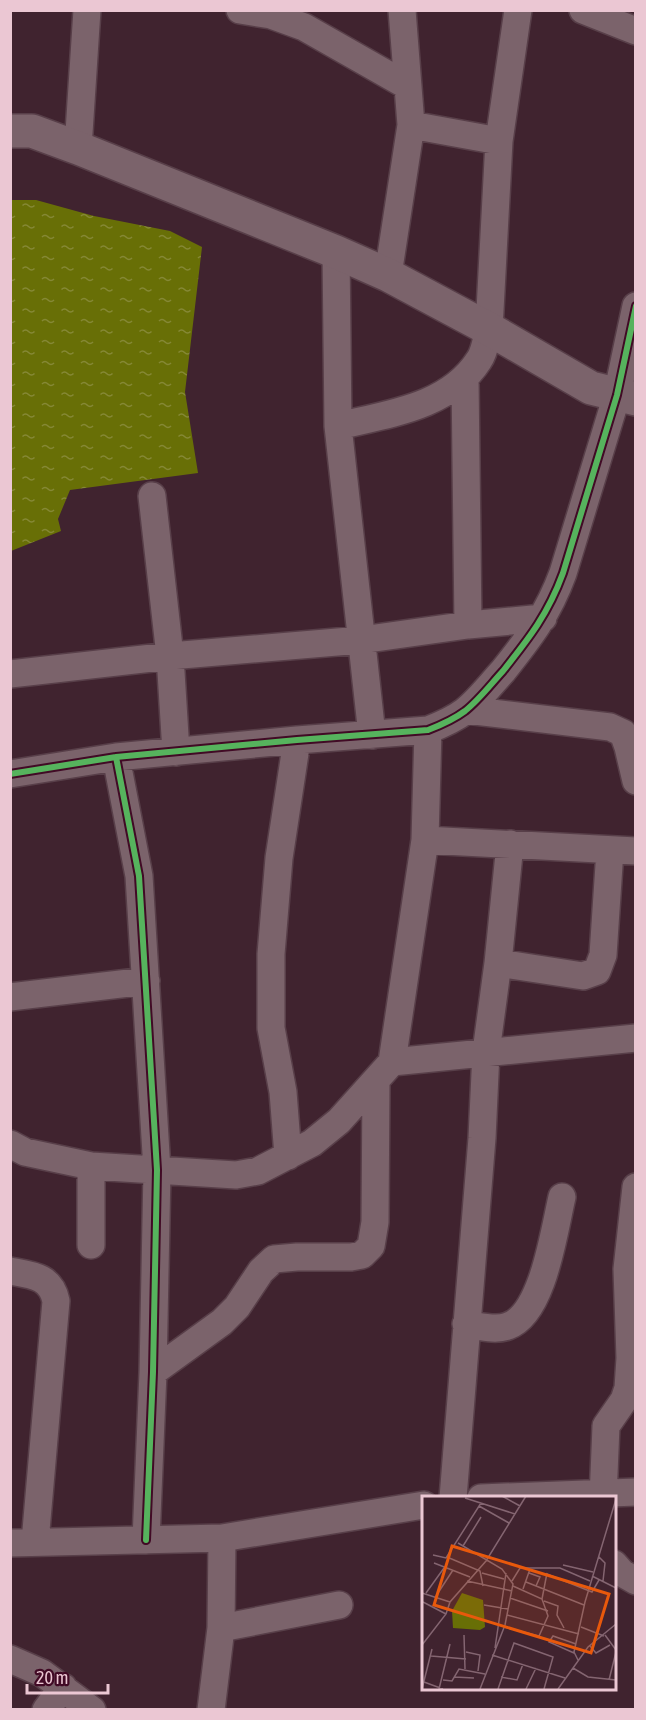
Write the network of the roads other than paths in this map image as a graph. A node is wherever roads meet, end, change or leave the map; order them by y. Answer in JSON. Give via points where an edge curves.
{"nodes":[{"id":1,"x":87,"y":10,"type":"edge"},
{"id":2,"x":240,"y":10,"type":"edge"},
{"id":3,"x":402,"y":10,"type":"edge"},
{"id":4,"x":518,"y":10,"type":"edge"},
{"id":5,"x":583,"y":10,"type":"edge"},
{"id":6,"x":636,"y":31,"type":"edge"},
{"id":7,"x":406,"y":85,"type":"junction"},
{"id":8,"x":411,"y":125,"type":"junction"},
{"id":9,"x":10,"y":131,"type":"edge"},
{"id":10,"x":500,"y":141,"type":"junction"},
{"id":11,"x":78,"y":148,"type":"junction"},
{"id":12,"x":336,"y":252,"type":"junction"},
{"id":13,"x":388,"y":274,"type":"junction"},
{"id":14,"x":636,"y":306,"type":"edge"},
{"id":15,"x":489,"y":329,"type":"junction"},
{"id":16,"x":465,"y":378,"type":"junction"},
{"id":17,"x":626,"y":397,"type":"edge"},
{"id":18,"x":338,"y":426,"type":"junction"},
{"id":19,"x":152,"y":496,"type":"dead end"},
{"id":20,"x":543,"y":618,"type":"junction"},
{"id":21,"x":468,"y":626,"type":"junction"},
{"id":22,"x":361,"y":640,"type":"junction"},
{"id":23,"x":170,"y":656,"type":"junction"},
{"id":24,"x":10,"y":674,"type":"edge"},
{"id":25,"x":466,"y":710,"type":"junction"},
{"id":26,"x":428,"y":730,"type":"junction"},
{"id":27,"x":372,"y":735,"type":"junction"},
{"id":28,"x":297,"y":740,"type":"junction"},
{"id":29,"x":177,"y":752,"type":"junction"},
{"id":30,"x":116,"y":757,"type":"junction"},
{"id":31,"x":10,"y":774,"type":"edge"},
{"id":32,"x":636,"y":781,"type":"edge"},
{"id":33,"x":425,"y":840,"type":"junction"},
{"id":34,"x":510,"y":844,"type":"junction"},
{"id":35,"x":623,"y":850,"type":"edge"},
{"id":36,"x":498,"y":963,"type":"junction"},
{"id":37,"x":146,"y":981,"type":"junction"},
{"id":38,"x":10,"y":997,"type":"edge"},
{"id":39,"x":636,"y":1038,"type":"edge"},
{"id":40,"x":486,"y":1052,"type":"junction"},
{"id":41,"x":384,"y":1072,"type":"junction"},
{"id":42,"x":10,"y":1144,"type":"edge"},
{"id":43,"x":288,"y":1156,"type":"junction"},
{"id":44,"x":91,"y":1166,"type":"junction"},
{"id":45,"x":157,"y":1170,"type":"junction"},
{"id":46,"x":635,"y":1188,"type":"edge"},
{"id":47,"x":562,"y":1197,"type":"dead end"},
{"id":48,"x":91,"y":1245,"type":"dead end"},
{"id":49,"x":10,"y":1271,"type":"edge"},
{"id":50,"x":466,"y":1324,"type":"junction"},
{"id":51,"x":153,"y":1372,"type":"junction"},
{"id":52,"x":636,"y":1492,"type":"edge"},
{"id":53,"x":453,"y":1496,"type":"edge"},
{"id":54,"x":603,"y":1496,"type":"edge"},
{"id":55,"x":422,"y":1505,"type":"edge"},
{"id":56,"x":222,"y":1538,"type":"junction"},
{"id":57,"x":146,"y":1540,"type":"junction"},
{"id":58,"x":23,"y":1542,"type":"edge"},
{"id":59,"x":616,"y":1565,"type":"edge"},
{"id":60,"x":636,"y":1581,"type":"edge"},
{"id":61,"x":339,"y":1605,"type":"dead end"},
{"id":62,"x":221,"y":1628,"type":"junction"},
{"id":63,"x":10,"y":1659,"type":"edge"},
{"id":64,"x":63,"y":1687,"type":"junction"},
{"id":65,"x":46,"y":1710,"type":"edge"},
{"id":66,"x":92,"y":1710,"type":"edge"},
{"id":67,"x":211,"y":1710,"type":"edge"}],
"edges":[{"from":1,"to":11,"type":"street"},
{"from":2,"to":7,"type":"street","via":[[271,15],[304,27]]},
{"from":3,"to":7,"type":"street"},
{"from":4,"to":10,"type":"street"},
{"from":5,"to":6,"type":"street"},
{"from":7,"to":8,"type":"street"},
{"from":8,"to":10,"type":"street"},
{"from":8,"to":13,"type":"street"},
{"from":9,"to":11,"type":"street","via":[[32,131]]},
{"from":10,"to":15,"type":"street"},
{"from":11,"to":12,"type":"street"},
{"from":12,"to":13,"type":"street"},
{"from":12,"to":18,"type":"street"},
{"from":13,"to":15,"type":"street"},
{"from":14,"to":17,"type":"street"},
{"from":15,"to":16,"type":"street","via":[[481,358]]},
{"from":15,"to":17,"type":"street","via":[[591,388]]},
{"from":16,"to":18,"type":"street","via":[[437,398],[407,410]]},
{"from":16,"to":21,"type":"street"},
{"from":17,"to":20,"type":"street"},
{"from":18,"to":22,"type":"street"},
{"from":19,"to":23,"type":"street"},
{"from":20,"to":21,"type":"street"},
{"from":20,"to":25,"type":"street","via":[[490,686]]},
{"from":21,"to":22,"type":"street"},
{"from":22,"to":23,"type":"street"},
{"from":22,"to":27,"type":"street"},
{"from":23,"to":24,"type":"street"},
{"from":23,"to":29,"type":"street"},
{"from":25,"to":26,"type":"street"},
{"from":25,"to":32,"type":"street","via":[[610,727],[623,733]]},
{"from":26,"to":27,"type":"street"},
{"from":26,"to":33,"type":"street"},
{"from":27,"to":28,"type":"street"},
{"from":28,"to":29,"type":"street"},
{"from":28,"to":43,"type":"street","via":[[279,858],[271,954],[272,1028]]},
{"from":29,"to":30,"type":"street"},
{"from":30,"to":31,"type":"street"},
{"from":30,"to":37,"type":"street","via":[[139,876]]},
{"from":33,"to":34,"type":"street"},
{"from":33,"to":41,"type":"street"},
{"from":34,"to":35,"type":"street"},
{"from":34,"to":36,"type":"street"},
{"from":35,"to":36,"type":"street","via":[[597,971],[583,976]]},
{"from":36,"to":40,"type":"street"},
{"from":37,"to":38,"type":"street"},
{"from":37,"to":45,"type":"street"},
{"from":39,"to":40,"type":"street"},
{"from":40,"to":41,"type":"street"},
{"from":40,"to":50,"type":"street"},
{"from":41,"to":43,"type":"street","via":[[339,1120],[312,1143]]},
{"from":41,"to":51,"type":"street","via":[[371,1246],[362,1255],[351,1257],[274,1259],[222,1322]]},
{"from":42,"to":44,"type":"street","via":[[25,1152]]},
{"from":43,"to":45,"type":"street","via":[[258,1171],[236,1175]]},
{"from":44,"to":45,"type":"street"},
{"from":44,"to":48,"type":"street"},
{"from":45,"to":51,"type":"street"},
{"from":46,"to":54,"type":"street","via":[[627,1269],[628,1388],[606,1426]]},
{"from":47,"to":50,"type":"street","via":[[535,1299],[520,1320],[495,1329]]},
{"from":49,"to":58,"type":"street","via":[[44,1280],[53,1288],[56,1301]]},
{"from":50,"to":53,"type":"street"},
{"from":51,"to":57,"type":"street"},
{"from":52,"to":54,"type":"street"},
{"from":55,"to":56,"type":"street"},
{"from":56,"to":57,"type":"street"},
{"from":56,"to":62,"type":"street"},
{"from":57,"to":58,"type":"street"},
{"from":59,"to":60,"type":"street"},
{"from":61,"to":62,"type":"street"},
{"from":62,"to":67,"type":"street"},
{"from":63,"to":64,"type":"street"},
{"from":64,"to":65,"type":"street"},
{"from":64,"to":66,"type":"street"}]}
